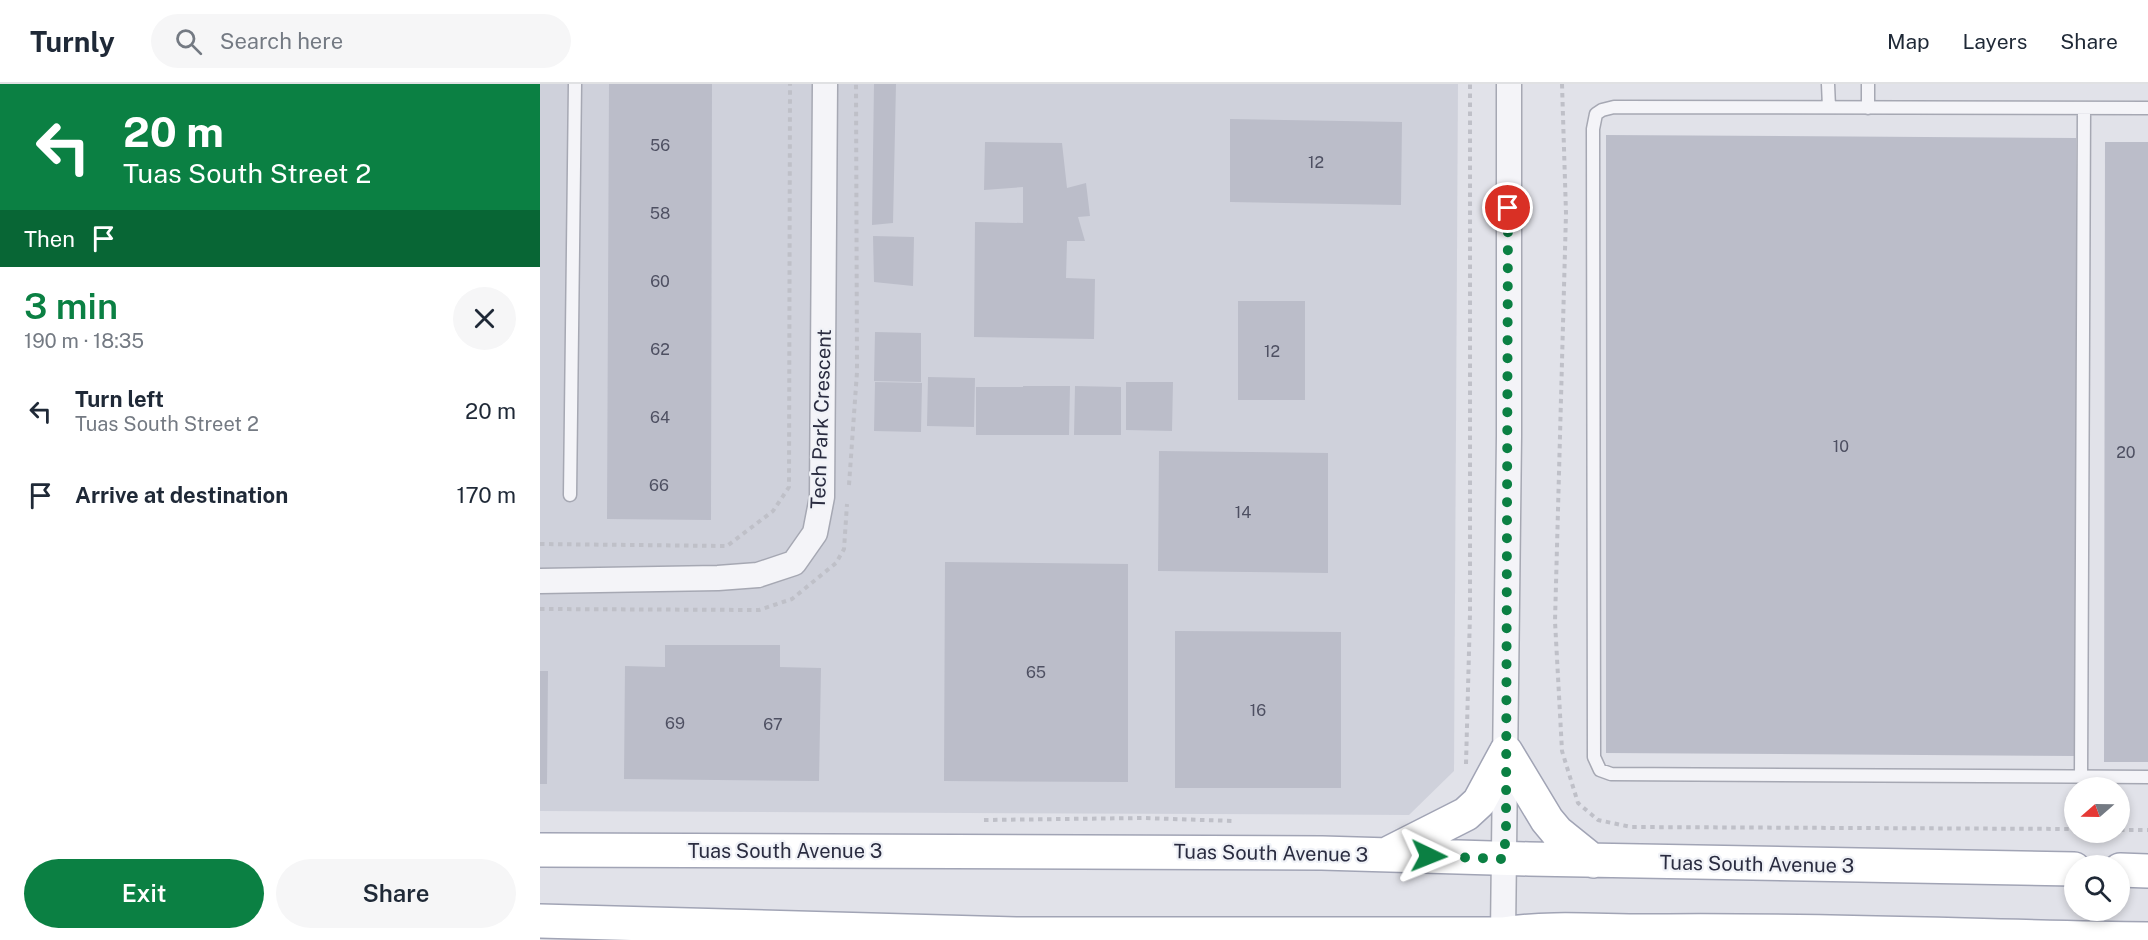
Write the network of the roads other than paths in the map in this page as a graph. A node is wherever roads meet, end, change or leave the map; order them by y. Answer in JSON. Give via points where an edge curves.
{"nodes":[{"id":1,"x":575,"y":84,"type":"edge"},
{"id":2,"x":825,"y":84,"type":"edge"},
{"id":3,"x":1509,"y":84,"type":"edge"},
{"id":4,"x":1828,"y":84,"type":"edge"},
{"id":5,"x":1868,"y":84,"type":"edge"},
{"id":6,"x":1829,"y":107,"type":"junction"},
{"id":7,"x":1868,"y":108,"type":"junction"},
{"id":8,"x":2148,"y":108,"type":"edge"},
{"id":9,"x":2084,"y":109,"type":"junction"},
{"id":10,"x":570,"y":495,"type":"dead end"},
{"id":11,"x":540,"y":581,"type":"edge"},
{"id":12,"x":1506,"y":752,"type":"junction"},
{"id":13,"x":2082,"y":777,"type":"joint"},
{"id":14,"x":2130,"y":777,"type":"edge"},
{"id":15,"x":2148,"y":777,"type":"edge"},
{"id":16,"x":540,"y":850,"type":"edge"},
{"id":17,"x":1385,"y":855,"type":"junction"},
{"id":18,"x":1504,"y":859,"type":"junction"},
{"id":19,"x":1593,"y":861,"type":"junction"},
{"id":20,"x":2064,"y":869,"type":"edge"},
{"id":21,"x":2130,"y":870,"type":"edge"},
{"id":22,"x":2148,"y":871,"type":"edge"},
{"id":23,"x":540,"y":921,"type":"edge"},
{"id":24,"x":1503,"y":934,"type":"junction"},
{"id":25,"x":1277,"y":937,"type":"edge"},
{"id":26,"x":2148,"y":939,"type":"edge"}],
"edges":[{"from":1,"to":10,"type":"lane"},
{"from":2,"to":11,"type":"street","name":"Tech Park Crescent","via":[[822,497],[815,532],[794,563],[758,575]]},
{"from":3,"to":12,"type":"street"},
{"from":4,"to":6,"type":"lane"},
{"from":5,"to":7,"type":"lane"},
{"from":6,"to":7,"type":"lane"},
{"from":6,"to":13,"type":"lane","via":[[1614,107],[1596,114],[1594,757],[1600,770],[1611,774]]},
{"from":7,"to":9,"type":"lane"},
{"from":8,"to":9,"type":"lane"},
{"from":9,"to":13,"type":"lane"},
{"from":12,"to":17,"type":"main road","via":[[1479,802],[1466,814]]},
{"from":12,"to":18,"type":"street"},
{"from":12,"to":19,"type":"main road","via":[[1547,820]]},
{"from":14,"to":15,"type":"lane"},
{"from":16,"to":17,"type":"main road","name":"Tuas South Avenue 3"},
{"from":17,"to":18,"type":"main road","name":"Tuas South Avenue 3"},
{"from":18,"to":19,"type":"main road","name":"Tuas South Avenue 3"},
{"from":18,"to":24,"type":"street"},
{"from":19,"to":20,"type":"main road","name":"Tuas South Avenue 3"},
{"from":21,"to":22,"type":"main road"},
{"from":23,"to":25,"type":"main road"},
{"from":24,"to":25,"type":"main road"},
{"from":24,"to":26,"type":"main road","via":[[1527,930],[1753,930]]}]}
